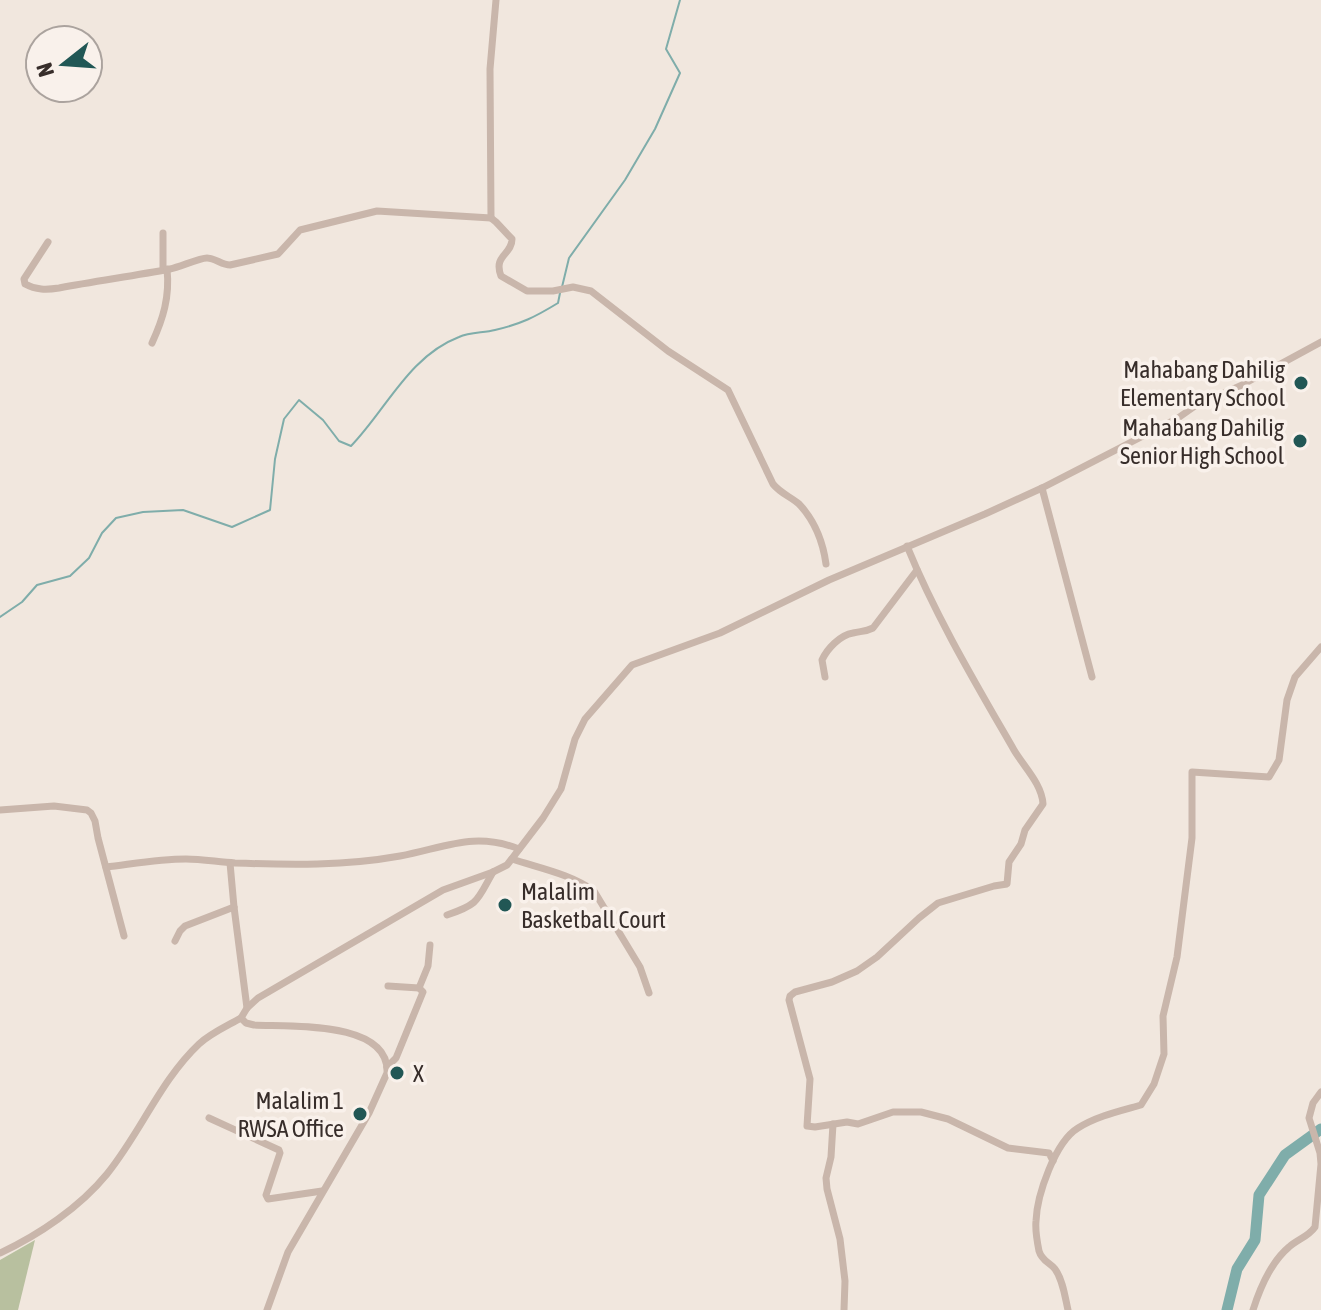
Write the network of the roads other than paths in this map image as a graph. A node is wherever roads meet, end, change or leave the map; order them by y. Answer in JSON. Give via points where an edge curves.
{"nodes":[{"id":1,"x":496,"y":0,"type":"edge"},
{"id":2,"x":491,"y":218,"type":"junction"},
{"id":3,"x":163,"y":233,"type":"dead end"},
{"id":4,"x":48,"y":242,"type":"dead end"},
{"id":5,"x":165,"y":270,"type":"junction"},
{"id":6,"x":1321,"y":342,"type":"edge"},
{"id":7,"x":152,"y":343,"type":"dead end"},
{"id":8,"x":1042,"y":488,"type":"junction"},
{"id":9,"x":907,"y":546,"type":"junction"},
{"id":10,"x":917,"y":570,"type":"junction"},
{"id":11,"x":829,"y":580,"type":"junction"},
{"id":12,"x":1321,"y":647,"type":"edge"},
{"id":13,"x":825,"y":677,"type":"dead end"},
{"id":14,"x":1092,"y":677,"type":"dead end"},
{"id":15,"x":0,"y":810,"type":"edge"},
{"id":16,"x":519,"y":849,"type":"junction"},
{"id":17,"x":512,"y":859,"type":"junction"},
{"id":18,"x":230,"y":863,"type":"junction"},
{"id":19,"x":106,"y":867,"type":"junction"},
{"id":20,"x":493,"y":872,"type":"junction"},
{"id":21,"x":234,"y":907,"type":"junction"},
{"id":22,"x":447,"y":915,"type":"dead end"},
{"id":23,"x":124,"y":936,"type":"dead end"},
{"id":24,"x":175,"y":941,"type":"dead end"},
{"id":25,"x":430,"y":945,"type":"dead end"},
{"id":26,"x":388,"y":986,"type":"dead end"},
{"id":27,"x":419,"y":988,"type":"junction"},
{"id":28,"x":649,"y":993,"type":"dead end"},
{"id":29,"x":247,"y":1008,"type":"junction"},
{"id":30,"x":241,"y":1018,"type":"junction"},
{"id":31,"x":387,"y":1067,"type":"junction"},
{"id":32,"x":1321,"y":1092,"type":"edge"},
{"id":33,"x":209,"y":1118,"type":"dead end"},
{"id":34,"x":833,"y":1124,"type":"junction"},
{"id":35,"x":1053,"y":1161,"type":"junction"},
{"id":36,"x":1320,"y":1188,"type":"edge"},
{"id":37,"x":322,"y":1191,"type":"junction"},
{"id":38,"x":0,"y":1253,"type":"edge"},
{"id":39,"x":267,"y":1310,"type":"edge"},
{"id":40,"x":844,"y":1310,"type":"edge"},
{"id":41,"x":1068,"y":1310,"type":"edge"},
{"id":42,"x":1253,"y":1310,"type":"edge"}],
"edges":[{"from":1,"to":2,"type":"street","via":[[490,69]]},
{"from":2,"to":5,"type":"street","via":[[364,213],[300,230],[278,254],[226,266],[204,258]]},
{"from":2,"to":11,"type":"street","via":[[512,239],[499,264],[501,276],[527,291],[591,291],[728,390],[773,484],[798,504],[817,531]]},
{"from":3,"to":5,"type":"street"},
{"from":4,"to":5,"type":"street","via":[[24,279],[42,290]]},
{"from":5,"to":7,"type":"street","via":[[166,308]]},
{"from":6,"to":8,"type":"street"},
{"from":8,"to":9,"type":"street"},
{"from":8,"to":14,"type":"street"},
{"from":9,"to":10,"type":"street"},
{"from":9,"to":11,"type":"street"},
{"from":10,"to":13,"type":"street","via":[[873,628],[847,634],[823,655]]},
{"from":10,"to":34,"type":"street","via":[[1040,788],[1043,804],[1009,862],[1007,884],[938,903],[857,971],[790,996],[810,1079],[807,1126]]},
{"from":11,"to":16,"type":"street","via":[[720,633],[632,665],[585,719],[561,789]]},
{"from":12,"to":35,"type":"street","via":[[1295,677],[1279,760],[1269,777],[1192,772],[1192,838],[1177,957],[1163,1016],[1164,1054],[1154,1084],[1141,1105],[1078,1128]]},
{"from":15,"to":19,"type":"street","via":[[54,806],[89,811]]},
{"from":16,"to":17,"type":"street"},
{"from":16,"to":18,"type":"street","via":[[478,841],[346,864]]},
{"from":17,"to":20,"type":"street"},
{"from":17,"to":28,"type":"street","via":[[594,891],[640,967]]},
{"from":18,"to":19,"type":"street","via":[[184,859]]},
{"from":18,"to":21,"type":"street"},
{"from":19,"to":23,"type":"street"},
{"from":20,"to":22,"type":"street","via":[[480,898]]},
{"from":20,"to":29,"type":"street","via":[[430,897]]},
{"from":21,"to":24,"type":"street","via":[[185,926]]},
{"from":21,"to":29,"type":"street"},
{"from":25,"to":27,"type":"street"},
{"from":26,"to":27,"type":"street"},
{"from":27,"to":31,"type":"street","via":[[422,996],[396,1058]]},
{"from":29,"to":30,"type":"street"},
{"from":30,"to":31,"type":"street","via":[[254,1025],[358,1035],[378,1051]]},
{"from":30,"to":38,"type":"street","via":[[208,1037],[182,1063],[94,1188],[42,1229]]},
{"from":31,"to":37,"type":"street","via":[[369,1113]]},
{"from":32,"to":36,"type":"street","via":[[1309,1118],[1320,1153]]},
{"from":33,"to":37,"type":"street","via":[[279,1150],[268,1199]]},
{"from":34,"to":35,"type":"street","via":[[921,1112],[1008,1148],[1049,1153]]},
{"from":34,"to":40,"type":"street","via":[[826,1178],[840,1239]]},
{"from":35,"to":41,"type":"street","via":[[1036,1215],[1036,1233],[1041,1257],[1058,1275]]},
{"from":36,"to":42,"type":"street","via":[[1314,1230],[1284,1252],[1266,1276]]},
{"from":37,"to":39,"type":"street","via":[[288,1252]]}]}
